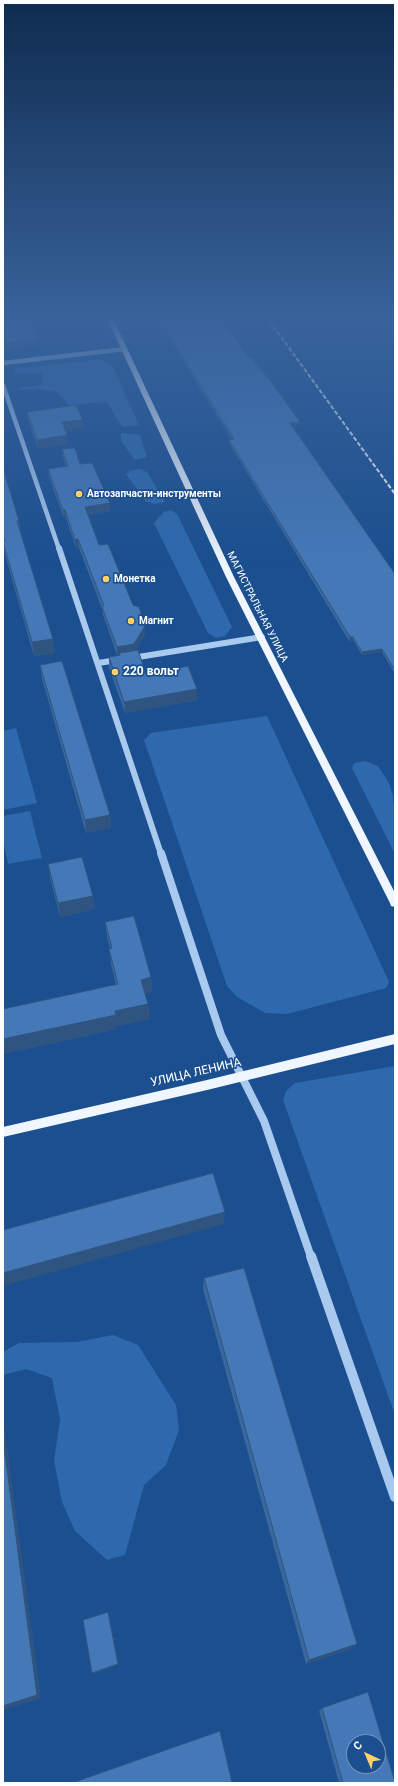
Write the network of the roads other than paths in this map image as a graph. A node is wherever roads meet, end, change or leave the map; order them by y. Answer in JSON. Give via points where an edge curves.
{"nodes":[{"id":1,"x":8,"y":399,"type":"edge"},
{"id":2,"x":148,"y":399,"type":"edge"},
{"id":3,"x":262,"y":637,"type":"junction"},
{"id":4,"x":98,"y":662,"type":"junction"},
{"id":5,"x":395,"y":903,"type":"edge"},
{"id":6,"x":395,"y":1039,"type":"edge"},
{"id":7,"x":242,"y":1076,"type":"junction"},
{"id":8,"x":3,"y":1132,"type":"edge"},
{"id":9,"x":395,"y":1497,"type":"edge"}],
"edges":[{"from":1,"to":4,"type":"street"},
{"from":2,"to":3,"type":"main road","name":"МАГИСТРАЛЬНАЯ УЛИЦА","via":[[191,494]]},
{"from":3,"to":4,"type":"street"},
{"from":3,"to":5,"type":"main road","name":"МАГИСТРАЛЬНАЯ УЛИЦА"},
{"from":4,"to":7,"type":"street","via":[[221,1035]]},
{"from":6,"to":7,"type":"main road","name":"УЛИЦА ЛЕНИНА"},
{"from":7,"to":8,"type":"main road","name":"УЛИЦА ЛЕНИНА"},
{"from":7,"to":9,"type":"street","via":[[264,1121]]}]}
